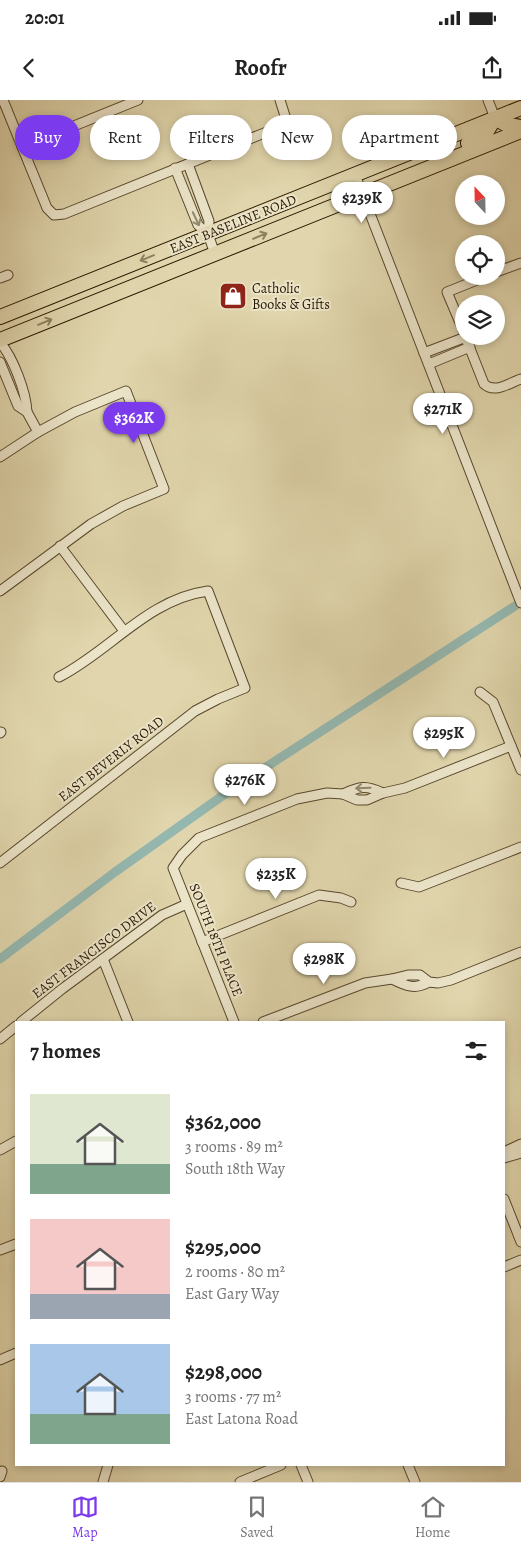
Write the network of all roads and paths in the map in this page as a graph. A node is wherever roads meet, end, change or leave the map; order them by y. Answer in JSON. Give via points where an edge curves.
{"nodes":[{"id":1,"x":3,"y":100,"type":"edge"},
{"id":2,"x":138,"y":100,"type":"edge"},
{"id":3,"x":280,"y":100,"type":"edge"},
{"id":4,"x":488,"y":100,"type":"edge"},
{"id":5,"x":521,"y":108,"type":"edge"},
{"id":6,"x":495,"y":118,"type":"junction"},
{"id":7,"x":80,"y":124,"type":"edge"},
{"id":8,"x":521,"y":129,"type":"edge"},
{"id":9,"x":15,"y":130,"type":"edge"},
{"id":10,"x":27,"y":160,"type":"edge"},
{"id":11,"x":188,"y":164,"type":"junction"},
{"id":12,"x":176,"y":168,"type":"junction"},
{"id":13,"x":415,"y":174,"type":"junction"},
{"id":14,"x":355,"y":175,"type":"junction"},
{"id":15,"x":200,"y":194,"type":"junction"},
{"id":16,"x":363,"y":194,"type":"junction"},
{"id":17,"x":188,"y":200,"type":"junction"},
{"id":18,"x":208,"y":234,"type":"junction"},
{"id":19,"x":215,"y":254,"type":"junction"},
{"id":20,"x":521,"y":263,"type":"edge"},
{"id":21,"x":505,"y":269,"type":"edge"},
{"id":22,"x":465,"y":285,"type":"edge"},
{"id":23,"x":455,"y":310,"type":"edge"},
{"id":24,"x":0,"y":317,"type":"edge"},
{"id":25,"x":455,"y":340,"type":"edge"},
{"id":26,"x":0,"y":341,"type":"edge"},
{"id":27,"x":470,"y":347,"type":"joint"},
{"id":28,"x":424,"y":353,"type":"junction"},
{"id":29,"x":0,"y":362,"type":"edge"},
{"id":30,"x":428,"y":364,"type":"junction"},
{"id":31,"x":521,"y":378,"type":"edge"},
{"id":32,"x":19,"y":380,"type":"junction"},
{"id":33,"x":9,"y":384,"type":"junction"},
{"id":34,"x":27,"y":412,"type":"junction"},
{"id":35,"x":38,"y":432,"type":"junction"},
{"id":36,"x":0,"y":457,"type":"edge"},
{"id":37,"x":60,"y":546,"type":"junction"},
{"id":38,"x":0,"y":591,"type":"edge"},
{"id":39,"x":520,"y":600,"type":"edge"},
{"id":40,"x":124,"y":631,"type":"junction"},
{"id":41,"x":59,"y":677,"type":"dead end"},
{"id":42,"x":480,"y":692,"type":"dead end"},
{"id":43,"x":511,"y":746,"type":"junction"},
{"id":44,"x":521,"y":770,"type":"edge"},
{"id":45,"x":521,"y":847,"type":"edge"},
{"id":46,"x":0,"y":862,"type":"edge"},
{"id":47,"x":401,"y":883,"type":"dead end"},
{"id":48,"x":351,"y":902,"type":"dead end"},
{"id":49,"x":187,"y":904,"type":"junction"},
{"id":50,"x":202,"y":942,"type":"junction"},
{"id":51,"x":521,"y":952,"type":"edge"},
{"id":52,"x":103,"y":959,"type":"junction"},
{"id":53,"x":22,"y":1021,"type":"edge"},
{"id":54,"x":128,"y":1021,"type":"edge"},
{"id":55,"x":234,"y":1021,"type":"edge"},
{"id":56,"x":266,"y":1021,"type":"edge"},
{"id":57,"x":15,"y":1027,"type":"edge"},
{"id":58,"x":0,"y":1039,"type":"edge"},
{"id":59,"x":15,"y":1142,"type":"edge"},
{"id":60,"x":521,"y":1144,"type":"edge"},
{"id":61,"x":0,"y":1150,"type":"edge"},
{"id":62,"x":505,"y":1152,"type":"edge"},
{"id":63,"x":521,"y":1153,"type":"edge"},
{"id":64,"x":505,"y":1158,"type":"edge"},
{"id":65,"x":505,"y":1202,"type":"edge"},
{"id":66,"x":521,"y":1242,"type":"edge"},
{"id":67,"x":15,"y":1244,"type":"edge"},
{"id":68,"x":0,"y":1250,"type":"edge"},
{"id":69,"x":521,"y":1260,"type":"edge"},
{"id":70,"x":505,"y":1267,"type":"edge"},
{"id":71,"x":15,"y":1353,"type":"edge"},
{"id":72,"x":0,"y":1360,"type":"edge"},
{"id":73,"x":108,"y":1466,"type":"edge"},
{"id":74,"x":279,"y":1466,"type":"edge"},
{"id":75,"x":301,"y":1466,"type":"edge"},
{"id":76,"x":408,"y":1466,"type":"edge"},
{"id":77,"x":104,"y":1482,"type":"edge"},
{"id":78,"x":240,"y":1482,"type":"edge"},
{"id":79,"x":308,"y":1482,"type":"edge"},
{"id":80,"x":416,"y":1482,"type":"edge"}],
"edges":[{"from":1,"to":9,"type":"street"},
{"from":2,"to":7,"type":"street"},
{"from":3,"to":11,"type":"street","via":[[286,120],[274,129]]},
{"from":4,"to":6,"type":"street"},
{"from":5,"to":6,"type":"main road","name":"EAST BASELINE ROAD"},
{"from":6,"to":8,"type":"main road"},
{"from":6,"to":13,"type":"main road","via":[[482,136],[436,157]]},
{"from":6,"to":14,"type":"main road","name":"EAST BASELINE ROAD"},
{"from":8,"to":13,"type":"main road","name":"EAST BASELINE ROAD"},
{"from":10,"to":12,"type":"street","via":[[47,208],[54,215],[64,214]]},
{"from":11,"to":12,"type":"street"},
{"from":11,"to":15,"type":"street"},
{"from":12,"to":17,"type":"street"},
{"from":13,"to":16,"type":"main road","name":"EAST BASELINE ROAD"},
{"from":14,"to":16,"type":"street"},
{"from":14,"to":18,"type":"main road","name":"EAST BASELINE ROAD"},
{"from":15,"to":17,"type":"street"},
{"from":15,"to":18,"type":"street","via":[[209,221]]},
{"from":19,"to":16,"type":"main road","name":"EAST BASELINE ROAD","one_way":true},
{"from":16,"to":28,"type":"street"},
{"from":17,"to":18,"type":"street","one_way":true,"via":[[198,225]]},
{"from":18,"to":19,"type":"street"},
{"from":18,"to":24,"type":"main road","name":"EAST BASELINE ROAD","one_way":true},
{"from":26,"to":19,"type":"main road","name":"EAST BASELINE ROAD","one_way":true},
{"from":20,"to":21,"type":"street"},
{"from":22,"to":23,"type":"street","via":[[448,292]]},
{"from":25,"to":28,"type":"street"},
{"from":26,"to":32,"type":"street"},
{"from":27,"to":30,"type":"street"},
{"from":27,"to":31,"type":"street","via":[[484,384],[489,388],[496,389]]},
{"from":28,"to":30,"type":"street"},
{"from":29,"to":33,"type":"street"},
{"from":30,"to":39,"type":"street"},
{"from":32,"to":33,"type":"street"},
{"from":32,"to":34,"type":"street"},
{"from":33,"to":34,"type":"street","via":[[18,406]]},
{"from":34,"to":35,"type":"street"},
{"from":35,"to":36,"type":"street"},
{"from":35,"to":37,"type":"street","via":[[75,412],[126,391],[164,489],[123,506]]},
{"from":37,"to":38,"type":"street"},
{"from":37,"to":40,"type":"street"},
{"from":40,"to":41,"type":"street","via":[[75,669]]},
{"from":40,"to":46,"type":"street","name":"EAST BEVERLY ROAD","via":[[170,602],[208,591],[245,688],[194,711]]},
{"from":42,"to":43,"type":"street","via":[[493,702]]},
{"from":43,"to":44,"type":"street"},
{"from":43,"to":49,"type":"street","name":"SOUTH 18TH PLACE","one_way":true,"via":[[367,800],[343,794],[297,799],[199,838],[173,868]]},
{"from":45,"to":47,"type":"street","via":[[419,887]]},
{"from":48,"to":50,"type":"street","via":[[319,896]]},
{"from":49,"to":50,"type":"street","name":"SOUTH 18TH PLACE"},
{"from":49,"to":52,"type":"street","name":"EAST FRANCISCO DRIVE","via":[[162,915]]},
{"from":50,"to":55,"type":"street","name":"SOUTH 18TH PLACE"},
{"from":51,"to":56,"type":"street","via":[[451,980],[429,982],[420,987],[407,986],[392,979],[365,982]]},
{"from":52,"to":53,"type":"street","name":"EAST FRANCISCO DRIVE"},
{"from":52,"to":54,"type":"street"},
{"from":57,"to":58,"type":"street"},
{"from":59,"to":61,"type":"street"},
{"from":60,"to":62,"type":"street"},
{"from":63,"to":64,"type":"street"},
{"from":65,"to":66,"type":"street"},
{"from":67,"to":68,"type":"street"},
{"from":69,"to":70,"type":"street"},
{"from":71,"to":72,"type":"street"},
{"from":73,"to":77,"type":"street"},
{"from":74,"to":78,"type":"street"},
{"from":75,"to":79,"type":"street"},
{"from":76,"to":80,"type":"street"}]}
